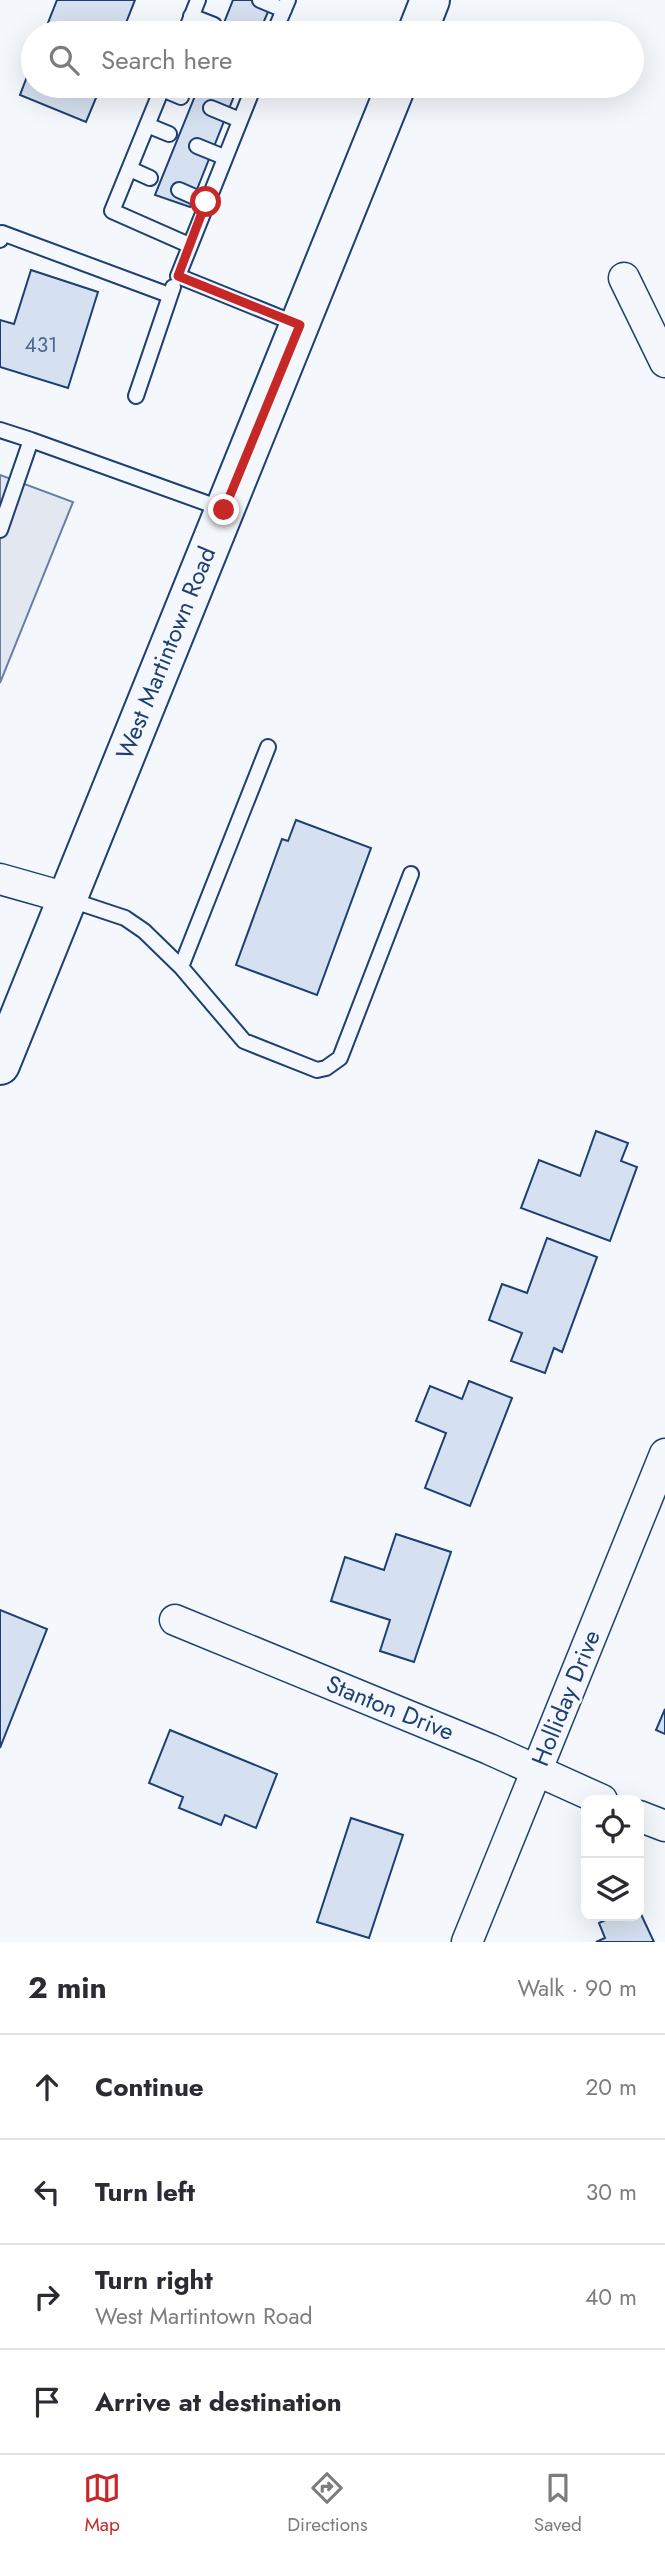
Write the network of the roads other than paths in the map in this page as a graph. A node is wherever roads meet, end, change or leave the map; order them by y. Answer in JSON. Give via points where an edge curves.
{"nodes":[{"id":1,"x":198,"y":0,"type":"edge"},
{"id":2,"x":260,"y":0,"type":"edge"},
{"id":3,"x":430,"y":0,"type":"edge"},
{"id":4,"x":286,"y":5,"type":"edge"},
{"id":5,"x":191,"y":16,"type":"junction"},
{"id":6,"x":189,"y":21,"type":"edge"},
{"id":7,"x":204,"y":21,"type":"edge"},
{"id":8,"x":422,"y":21,"type":"edge"},
{"id":9,"x":158,"y":98,"type":"edge"},
{"id":10,"x":249,"y":98,"type":"edge"},
{"id":11,"x":391,"y":98,"type":"edge"},
{"id":12,"x":211,"y":108,"type":"dead end"},
{"id":13,"x":240,"y":120,"type":"junction"},
{"id":14,"x":147,"y":125,"type":"junction"},
{"id":15,"x":169,"y":134,"type":"dead end"},
{"id":16,"x":197,"y":146,"type":"dead end"},
{"id":17,"x":225,"y":157,"type":"junction"},
{"id":18,"x":130,"y":169,"type":"junction"},
{"id":19,"x":150,"y":178,"type":"dead end"},
{"id":20,"x":179,"y":190,"type":"dead end"},
{"id":21,"x":206,"y":202,"type":"junction"},
{"id":22,"x":0,"y":240,"type":"edge"},
{"id":23,"x":190,"y":245,"type":"junction"},
{"id":24,"x":178,"y":276,"type":"junction"},
{"id":25,"x":624,"y":278,"type":"dead end"},
{"id":26,"x":169,"y":295,"type":"junction"},
{"id":27,"x":300,"y":325,"type":"junction"},
{"id":28,"x":665,"y":362,"type":"edge"},
{"id":29,"x":136,"y":396,"type":"dead end"},
{"id":30,"x":0,"y":430,"type":"edge"},
{"id":31,"x":31,"y":440,"type":"junction"},
{"id":32,"x":224,"y":510,"type":"junction"},
{"id":33,"x":0,"y":530,"type":"edge"},
{"id":34,"x":268,"y":747,"type":"dead end"},
{"id":35,"x":411,"y":874,"type":"dead end"},
{"id":36,"x":0,"y":879,"type":"edge"},
{"id":37,"x":67,"y":898,"type":"junction"},
{"id":38,"x":181,"y":967,"type":"junction"},
{"id":39,"x":0,"y":1065,"type":"edge"},
{"id":40,"x":665,"y":1454,"type":"edge"},
{"id":41,"x":175,"y":1620,"type":"dead end"},
{"id":42,"x":536,"y":1770,"type":"junction"},
{"id":43,"x":591,"y":1795,"type":"edge"},
{"id":44,"x":644,"y":1817,"type":"edge"},
{"id":45,"x":665,"y":1826,"type":"edge"},
{"id":46,"x":467,"y":1942,"type":"edge"}],
"edges":[{"from":1,"to":5,"type":"lane"},
{"from":2,"to":4,"type":"lane"},
{"from":3,"to":8,"type":"main road"},
{"from":5,"to":6,"type":"lane"},
{"from":5,"to":7,"type":"lane"},
{"from":9,"to":14,"type":"lane"},
{"from":10,"to":13,"type":"lane"},
{"from":11,"to":27,"type":"main road","name":"West Martintown Road"},
{"from":12,"to":13,"type":"lane"},
{"from":13,"to":17,"type":"lane"},
{"from":14,"to":15,"type":"lane"},
{"from":14,"to":18,"type":"lane"},
{"from":16,"to":17,"type":"lane"},
{"from":17,"to":21,"type":"lane"},
{"from":18,"to":19,"type":"lane"},
{"from":18,"to":23,"type":"lane","via":[[112,211]]},
{"from":20,"to":21,"type":"lane"},
{"from":21,"to":23,"type":"lane"},
{"from":22,"to":26,"type":"lane","via":[[2,233]]},
{"from":23,"to":24,"type":"lane"},
{"from":24,"to":26,"type":"lane"},
{"from":24,"to":27,"type":"lane"},
{"from":25,"to":28,"type":"street"},
{"from":26,"to":29,"type":"lane"},
{"from":27,"to":32,"type":"main road","name":"West Martintown Road"},
{"from":30,"to":31,"type":"lane"},
{"from":31,"to":32,"type":"lane"},
{"from":31,"to":33,"type":"lane"},
{"from":32,"to":37,"type":"main road","name":"West Martintown Road"},
{"from":34,"to":38,"type":"lane"},
{"from":35,"to":38,"type":"lane","via":[[340,1058],[326,1068],[317,1070],[244,1041]]},
{"from":36,"to":37,"type":"street"},
{"from":37,"to":38,"type":"lane","via":[[125,918]]},
{"from":37,"to":39,"type":"main road","name":"West Martintown Road"},
{"from":40,"to":42,"type":"street","name":"Holliday Drive"},
{"from":41,"to":42,"type":"street","name":"Stanton Drive"},
{"from":42,"to":43,"type":"street","name":"Stanton Drive"},
{"from":42,"to":46,"type":"street","name":"Holliday Drive"},
{"from":44,"to":45,"type":"street"}]}
